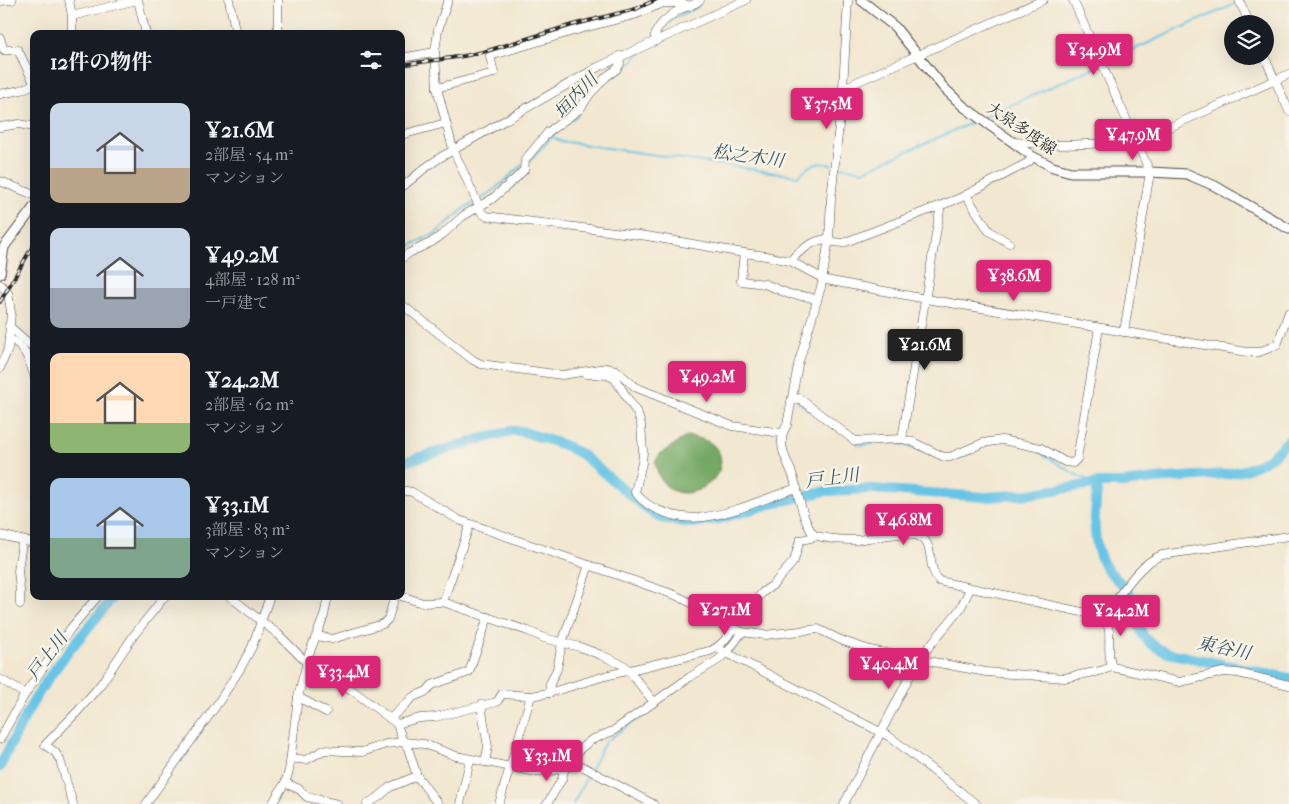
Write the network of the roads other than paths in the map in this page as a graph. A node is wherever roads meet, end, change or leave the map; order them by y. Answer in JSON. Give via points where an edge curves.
{"nodes":[{"id":1,"x":12,"y":0,"type":"edge"},
{"id":2,"x":69,"y":0,"type":"edge"},
{"id":3,"x":138,"y":0,"type":"edge"},
{"id":4,"x":229,"y":0,"type":"edge"},
{"id":5,"x":278,"y":0,"type":"edge"},
{"id":6,"x":448,"y":0,"type":"edge"},
{"id":7,"x":700,"y":0,"type":"edge"},
{"id":8,"x":746,"y":0,"type":"edge"},
{"id":9,"x":848,"y":0,"type":"edge"},
{"id":10,"x":861,"y":0,"type":"edge"},
{"id":11,"x":1044,"y":0,"type":"edge"},
{"id":12,"x":1073,"y":0,"type":"edge"},
{"id":13,"x":1239,"y":0,"type":"edge"},
{"id":14,"x":0,"y":1,"type":"edge"},
{"id":15,"x":690,"y":6,"type":"junction"},
{"id":16,"x":1246,"y":15,"type":"edge"},
{"id":17,"x":72,"y":16,"type":"junction"},
{"id":18,"x":72,"y":30,"type":"edge"},
{"id":19,"x":145,"y":30,"type":"edge"},
{"id":20,"x":235,"y":30,"type":"edge"},
{"id":21,"x":281,"y":30,"type":"edge"},
{"id":22,"x":0,"y":38,"type":"edge"},
{"id":23,"x":656,"y":40,"type":"junction"},
{"id":24,"x":435,"y":52,"type":"junction"},
{"id":25,"x":619,"y":56,"type":"junction"},
{"id":26,"x":918,"y":56,"type":"junction"},
{"id":27,"x":405,"y":57,"type":"edge"},
{"id":28,"x":1268,"y":65,"type":"edge"},
{"id":29,"x":1289,"y":74,"type":"edge"},
{"id":30,"x":30,"y":76,"type":"edge"},
{"id":31,"x":1275,"y":80,"type":"junction"},
{"id":32,"x":30,"y":86,"type":"edge"},
{"id":33,"x":844,"y":87,"type":"junction"},
{"id":34,"x":437,"y":88,"type":"junction"},
{"id":35,"x":0,"y":94,"type":"edge"},
{"id":36,"x":1289,"y":111,"type":"edge"},
{"id":37,"x":446,"y":123,"type":"junction"},
{"id":38,"x":30,"y":126,"type":"edge"},
{"id":39,"x":0,"y":127,"type":"edge"},
{"id":40,"x":405,"y":134,"type":"edge"},
{"id":41,"x":1012,"y":142,"type":"junction"},
{"id":42,"x":1136,"y":142,"type":"junction"},
{"id":43,"x":453,"y":149,"type":"junction"},
{"id":44,"x":1032,"y":156,"type":"junction"},
{"id":45,"x":1150,"y":172,"type":"junction"},
{"id":46,"x":0,"y":181,"type":"edge"},
{"id":47,"x":405,"y":185,"type":"edge"},
{"id":48,"x":30,"y":193,"type":"edge"},
{"id":49,"x":966,"y":195,"type":"junction"},
{"id":50,"x":477,"y":203,"type":"junction"},
{"id":51,"x":939,"y":207,"type":"junction"},
{"id":52,"x":30,"y":212,"type":"edge"},
{"id":53,"x":1286,"y":224,"type":"edge"},
{"id":54,"x":831,"y":240,"type":"junction"},
{"id":55,"x":1009,"y":243,"type":"dead end"},
{"id":56,"x":744,"y":253,"type":"junction"},
{"id":57,"x":405,"y":256,"type":"edge"},
{"id":58,"x":790,"y":260,"type":"junction"},
{"id":59,"x":0,"y":274,"type":"edge"},
{"id":60,"x":825,"y":280,"type":"junction"},
{"id":61,"x":1,"y":287,"type":"edge"},
{"id":62,"x":926,"y":298,"type":"junction"},
{"id":63,"x":817,"y":300,"type":"junction"},
{"id":64,"x":405,"y":307,"type":"edge"},
{"id":65,"x":1289,"y":312,"type":"edge"},
{"id":66,"x":9,"y":326,"type":"junction"},
{"id":67,"x":1099,"y":328,"type":"junction"},
{"id":68,"x":1124,"y":332,"type":"junction"},
{"id":69,"x":9,"y":338,"type":"junction"},
{"id":70,"x":30,"y":344,"type":"edge"},
{"id":71,"x":30,"y":363,"type":"edge"},
{"id":72,"x":0,"y":368,"type":"edge"},
{"id":73,"x":583,"y":372,"type":"junction"},
{"id":74,"x":791,"y":402,"type":"junction"},
{"id":75,"x":782,"y":433,"type":"junction"},
{"id":76,"x":902,"y":439,"type":"junction"},
{"id":77,"x":797,"y":490,"type":"junction"},
{"id":78,"x":405,"y":491,"type":"edge"},
{"id":79,"x":470,"y":524,"type":"junction"},
{"id":80,"x":0,"y":535,"type":"edge"},
{"id":81,"x":814,"y":535,"type":"junction"},
{"id":82,"x":1289,"y":536,"type":"edge"},
{"id":83,"x":22,"y":542,"type":"junction"},
{"id":84,"x":30,"y":543,"type":"edge"},
{"id":85,"x":589,"y":565,"type":"junction"},
{"id":86,"x":970,"y":589,"type":"junction"},
{"id":87,"x":405,"y":597,"type":"edge"},
{"id":88,"x":95,"y":600,"type":"edge"},
{"id":89,"x":162,"y":600,"type":"edge"},
{"id":90,"x":234,"y":600,"type":"edge"},
{"id":91,"x":269,"y":600,"type":"edge"},
{"id":92,"x":327,"y":600,"type":"edge"},
{"id":93,"x":394,"y":600,"type":"edge"},
{"id":94,"x":443,"y":602,"type":"junction"},
{"id":95,"x":20,"y":604,"type":"dead end"},
{"id":96,"x":488,"y":617,"type":"junction"},
{"id":97,"x":1105,"y":617,"type":"junction"},
{"id":98,"x":261,"y":622,"type":"junction"},
{"id":99,"x":734,"y":626,"type":"junction"},
{"id":100,"x":742,"y":632,"type":"junction"},
{"id":101,"x":317,"y":636,"type":"junction"},
{"id":102,"x":562,"y":643,"type":"junction"},
{"id":103,"x":718,"y":648,"type":"junction"},
{"id":104,"x":726,"y":653,"type":"junction"},
{"id":105,"x":918,"y":660,"type":"junction"},
{"id":106,"x":307,"y":664,"type":"junction"},
{"id":107,"x":1112,"y":666,"type":"junction"},
{"id":108,"x":629,"y":670,"type":"junction"},
{"id":109,"x":0,"y":679,"type":"edge"},
{"id":110,"x":1289,"y":685,"type":"edge"},
{"id":111,"x":549,"y":692,"type":"junction"},
{"id":112,"x":25,"y":694,"type":"junction"},
{"id":113,"x":531,"y":696,"type":"junction"},
{"id":114,"x":298,"y":697,"type":"junction"},
{"id":115,"x":654,"y":702,"type":"junction"},
{"id":116,"x":481,"y":705,"type":"junction"},
{"id":117,"x":326,"y":712,"type":"dead end"},
{"id":118,"x":394,"y":721,"type":"junction"},
{"id":119,"x":881,"y":732,"type":"junction"},
{"id":120,"x":0,"y":739,"type":"edge"},
{"id":121,"x":404,"y":742,"type":"junction"},
{"id":122,"x":291,"y":758,"type":"junction"},
{"id":123,"x":470,"y":760,"type":"junction"},
{"id":124,"x":485,"y":762,"type":"junction"},
{"id":125,"x":510,"y":766,"type":"junction"},
{"id":126,"x":569,"y":766,"type":"junction"},
{"id":127,"x":417,"y":776,"type":"junction"},
{"id":128,"x":285,"y":783,"type":"junction"},
{"id":129,"x":73,"y":804,"type":"edge"},
{"id":130,"x":146,"y":804,"type":"edge"},
{"id":131,"x":272,"y":804,"type":"edge"},
{"id":132,"x":338,"y":804,"type":"edge"},
{"id":133,"x":367,"y":804,"type":"edge"},
{"id":134,"x":438,"y":804,"type":"edge"},
{"id":135,"x":460,"y":804,"type":"edge"},
{"id":136,"x":499,"y":804,"type":"edge"},
{"id":137,"x":547,"y":804,"type":"edge"},
{"id":138,"x":653,"y":804,"type":"edge"},
{"id":139,"x":844,"y":804,"type":"edge"},
{"id":140,"x":976,"y":804,"type":"edge"}],
"edges":[{"from":1,"to":14,"type":"street"},
{"from":2,"to":17,"type":"street"},
{"from":3,"to":17,"type":"street"},
{"from":3,"to":19,"type":"street"},
{"from":4,"to":20,"type":"street"},
{"from":5,"to":21,"type":"street"},
{"from":6,"to":24,"type":"street"},
{"from":7,"to":15,"type":"street"},
{"from":8,"to":23,"type":"street"},
{"from":9,"to":33,"type":"street"},
{"from":10,"to":26,"type":"main road","name":"大泉多度線","via":[[895,27]]},
{"from":11,"to":26,"type":"street"},
{"from":12,"to":42,"type":"street"},
{"from":13,"to":16,"type":"street"},
{"from":15,"to":23,"type":"street","via":[[679,10],[658,27],[654,35]]},
{"from":15,"to":34,"type":"street","via":[[663,3],[628,17],[490,56],[494,73]]},
{"from":17,"to":18,"type":"street"},
{"from":22,"to":30,"type":"street","via":[[4,50],[18,50]]},
{"from":23,"to":25,"type":"street"},
{"from":24,"to":27,"type":"street"},
{"from":24,"to":34,"type":"street"},
{"from":25,"to":43,"type":"street"},
{"from":25,"to":50,"type":"street","via":[[617,69],[590,94],[580,109],[548,132],[520,175],[498,194]]},
{"from":26,"to":33,"type":"street"},
{"from":26,"to":41,"type":"main road","name":"大泉多度線","via":[[963,106]]},
{"from":28,"to":31,"type":"street"},
{"from":29,"to":31,"type":"street"},
{"from":31,"to":36,"type":"street"},
{"from":31,"to":42,"type":"street"},
{"from":32,"to":35,"type":"street"},
{"from":33,"to":54,"type":"street","via":[[830,199]]},
{"from":34,"to":37,"type":"street"},
{"from":37,"to":40,"type":"street"},
{"from":37,"to":43,"type":"street"},
{"from":38,"to":39,"type":"street"},
{"from":41,"to":42,"type":"street","via":[[1062,145]]},
{"from":41,"to":44,"type":"main road","name":"大泉多度線"},
{"from":42,"to":45,"type":"street"},
{"from":43,"to":47,"type":"street"},
{"from":43,"to":50,"type":"street"},
{"from":44,"to":45,"type":"main road","name":"大泉多度線","via":[[1071,172]]},
{"from":44,"to":49,"type":"street","via":[[1029,162]]},
{"from":45,"to":53,"type":"main road","name":"大泉多度線","via":[[1187,174],[1199,178]]},
{"from":45,"to":68,"type":"street"},
{"from":46,"to":48,"type":"street"},
{"from":49,"to":51,"type":"street"},
{"from":49,"to":55,"type":"street","via":[[989,231]]},
{"from":50,"to":56,"type":"street","via":[[486,216],[647,236]]},
{"from":50,"to":57,"type":"street","via":[[443,234]]},
{"from":51,"to":54,"type":"street","via":[[843,243]]},
{"from":51,"to":62,"type":"street"},
{"from":52,"to":59,"type":"main road","via":[[4,247]]},
{"from":54,"to":58,"type":"street","via":[[818,241]]},
{"from":54,"to":60,"type":"street"},
{"from":56,"to":58,"type":"street"},
{"from":56,"to":63,"type":"street","via":[[741,281],[765,284]]},
{"from":58,"to":60,"type":"street"},
{"from":59,"to":61,"type":"street"},
{"from":60,"to":62,"type":"street"},
{"from":60,"to":63,"type":"street"},
{"from":61,"to":66,"type":"street","via":[[10,299]]},
{"from":62,"to":67,"type":"street"},
{"from":62,"to":76,"type":"street"},
{"from":63,"to":74,"type":"street","via":[[802,348]]},
{"from":64,"to":73,"type":"street","via":[[481,364],[562,375]]},
{"from":65,"to":68,"type":"street","via":[[1277,345],[1259,352]]},
{"from":66,"to":69,"type":"street"},
{"from":66,"to":70,"type":"street"},
{"from":67,"to":68,"type":"street"},
{"from":67,"to":76,"type":"street","via":[[1077,459],[1073,463],[1041,448],[1002,440],[944,457]]},
{"from":69,"to":71,"type":"street","via":[[22,347]]},
{"from":69,"to":72,"type":"street"},
{"from":73,"to":75,"type":"street","via":[[606,368],[616,370],[635,387],[732,426]]},
{"from":73,"to":77,"type":"street","via":[[615,379],[637,414],[643,452],[635,492],[646,505],[686,517],[704,517]]},
{"from":74,"to":75,"type":"street"},
{"from":74,"to":76,"type":"street","via":[[799,398],[855,441]]},
{"from":75,"to":77,"type":"street","via":[[783,451]]},
{"from":77,"to":81,"type":"street"},
{"from":78,"to":79,"type":"street"},
{"from":79,"to":85,"type":"street"},
{"from":79,"to":94,"type":"street"},
{"from":80,"to":83,"type":"street"},
{"from":81,"to":86,"type":"street","via":[[855,540],[902,534],[922,537],[927,543],[934,576],[939,581]]},
{"from":81,"to":99,"type":"street","via":[[800,540],[794,561]]},
{"from":82,"to":97,"type":"street","via":[[1154,558],[1142,567]]},
{"from":83,"to":84,"type":"street"},
{"from":83,"to":95,"type":"street","via":[[18,571]]},
{"from":85,"to":99,"type":"street","via":[[675,595]]},
{"from":85,"to":102,"type":"street"},
{"from":86,"to":97,"type":"street"},
{"from":86,"to":105,"type":"street","via":[[960,609]]},
{"from":87,"to":94,"type":"street","via":[[423,603]]},
{"from":88,"to":112,"type":"street"},
{"from":89,"to":129,"type":"street","via":[[101,684],[45,745],[60,760]]},
{"from":90,"to":98,"type":"street"},
{"from":91,"to":98,"type":"street"},
{"from":92,"to":101,"type":"street"},
{"from":93,"to":101,"type":"street","via":[[388,619],[383,624],[332,639]]},
{"from":94,"to":96,"type":"street"},
{"from":96,"to":102,"type":"street"},
{"from":96,"to":118,"type":"street","via":[[469,672],[432,685],[413,697]]},
{"from":97,"to":107,"type":"street","via":[[1110,627],[1109,658]]},
{"from":98,"to":106,"type":"street","via":[[278,634]]},
{"from":98,"to":130,"type":"street","via":[[252,647],[222,696]]},
{"from":99,"to":100,"type":"street"},
{"from":99,"to":103,"type":"street"},
{"from":100,"to":104,"type":"street"},
{"from":100,"to":105,"type":"street","via":[[771,635],[818,629],[860,648]]},
{"from":101,"to":106,"type":"street"},
{"from":102,"to":108,"type":"street","via":[[601,655]]},
{"from":102,"to":111,"type":"street"},
{"from":103,"to":104,"type":"street"},
{"from":103,"to":108,"type":"street"},
{"from":104,"to":115,"type":"street"},
{"from":104,"to":119,"type":"street"},
{"from":105,"to":107,"type":"street","via":[[986,672],[1064,678]]},
{"from":105,"to":119,"type":"street"},
{"from":106,"to":114,"type":"street"},
{"from":106,"to":118,"type":"street","via":[[352,690]]},
{"from":107,"to":110,"type":"street","via":[[1180,682],[1222,672]]},
{"from":108,"to":111,"type":"street"},
{"from":108,"to":115,"type":"street"},
{"from":109,"to":112,"type":"street"},
{"from":111,"to":113,"type":"street"},
{"from":112,"to":120,"type":"street"},
{"from":113,"to":116,"type":"street","via":[[502,694],[497,702]]},
{"from":113,"to":125,"type":"street"},
{"from":114,"to":117,"type":"street"},
{"from":114,"to":122,"type":"street"},
{"from":115,"to":126,"type":"street","via":[[613,731],[591,740],[579,750]]},
{"from":116,"to":118,"type":"street","via":[[435,717]]},
{"from":116,"to":124,"type":"street","via":[[488,747]]},
{"from":118,"to":121,"type":"street"},
{"from":119,"to":139,"type":"street"},
{"from":119,"to":140,"type":"street"},
{"from":121,"to":122,"type":"street","via":[[362,752],[324,750],[306,760]]},
{"from":121,"to":123,"type":"street","via":[[424,744],[445,754]]},
{"from":121,"to":127,"type":"street"},
{"from":122,"to":128,"type":"street"},
{"from":123,"to":124,"type":"street"},
{"from":123,"to":135,"type":"street"},
{"from":124,"to":125,"type":"street"},
{"from":125,"to":126,"type":"street","via":[[538,771]]},
{"from":125,"to":136,"type":"street"},
{"from":126,"to":137,"type":"street"},
{"from":126,"to":138,"type":"street","via":[[578,764]]},
{"from":127,"to":133,"type":"street","via":[[390,788]]},
{"from":127,"to":134,"type":"street"},
{"from":128,"to":131,"type":"street"},
{"from":128,"to":132,"type":"street","via":[[307,797]]}]}
